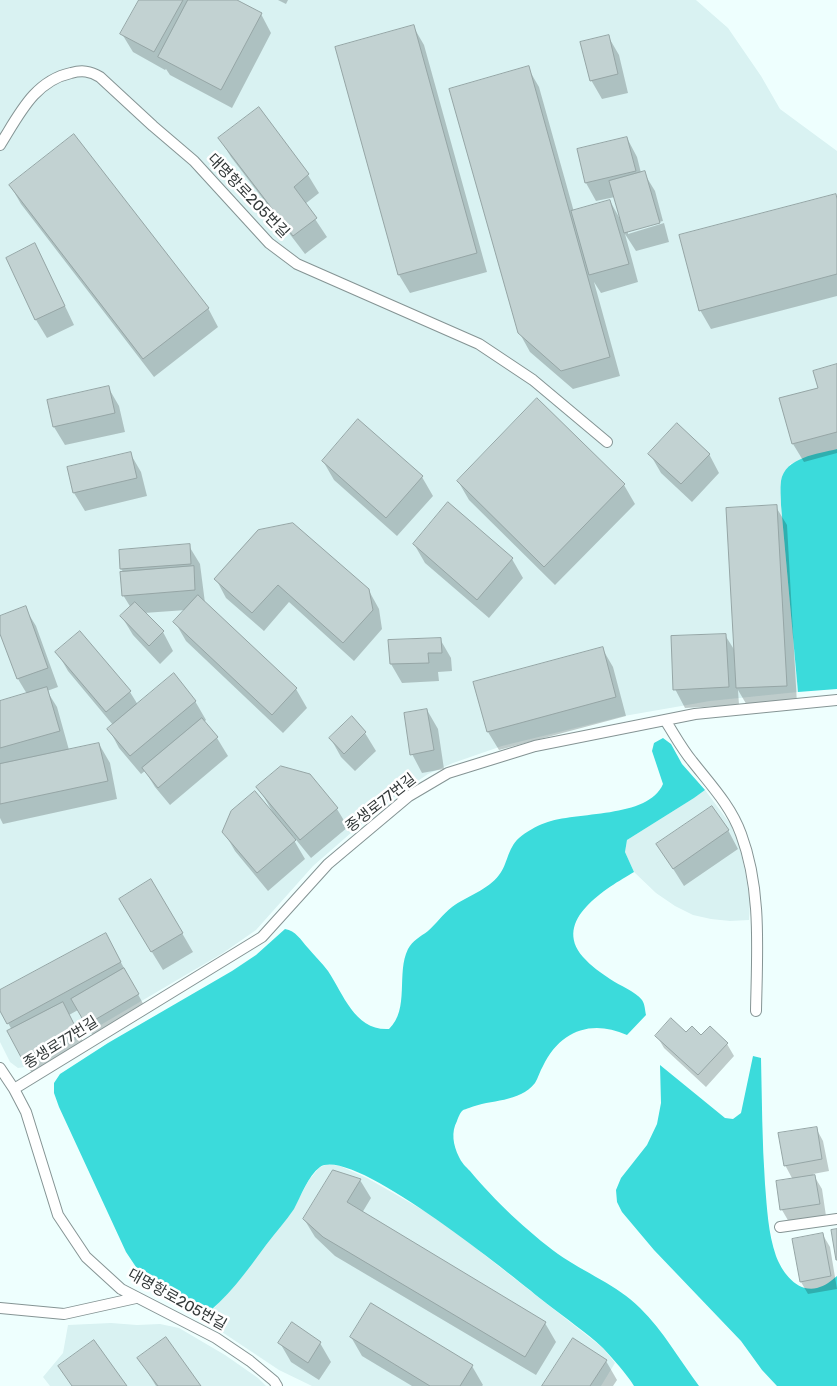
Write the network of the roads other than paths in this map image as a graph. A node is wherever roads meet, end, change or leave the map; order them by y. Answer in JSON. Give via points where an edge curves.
{"nodes":[{"id":1,"x":0,"y":144,"type":"edge"},
{"id":2,"x":607,"y":442,"type":"dead end"},
{"id":3,"x":837,"y":700,"type":"edge"},
{"id":4,"x":665,"y":720,"type":"junction"},
{"id":5,"x":756,"y":1011,"type":"dead end"},
{"id":6,"x":0,"y":1068,"type":"edge"},
{"id":7,"x":14,"y":1089,"type":"junction"},
{"id":8,"x":837,"y":1219,"type":"edge"},
{"id":9,"x":780,"y":1227,"type":"dead end"},
{"id":10,"x":136,"y":1298,"type":"junction"},
{"id":11,"x":0,"y":1308,"type":"edge"},
{"id":12,"x":276,"y":1384,"type":"edge"},
{"id":13,"x":286,"y":1386,"type":"edge"}],
"edges":[{"from":1,"to":2,"type":"lane","name":"대명항로205번길","via":[[33,96],[51,79],[78,71],[91,72],[194,161],[269,243],[296,264],[479,344],[533,380]]},
{"from":3,"to":4,"type":"lane","name":"종생로77번길"},
{"from":4,"to":5,"type":"lane","via":[[690,760],[720,796],[741,832],[756,898]]},
{"from":4,"to":7,"type":"lane","name":"종생로77번길","via":[[535,746],[448,773],[409,796],[328,864],[262,937]]},
{"from":6,"to":7,"type":"lane","name":"대명항로205번길"},
{"from":7,"to":10,"type":"lane","name":"대명항로205번길","via":[[26,1112],[58,1215],[86,1257],[121,1289]]},
{"from":8,"to":9,"type":"lane"},
{"from":10,"to":11,"type":"lane","via":[[64,1314]]},
{"from":10,"to":12,"type":"lane","name":"대명항로205번길","via":[[216,1338]]},
{"from":12,"to":13,"type":"lane","name":"대명항로205번길"}]}
